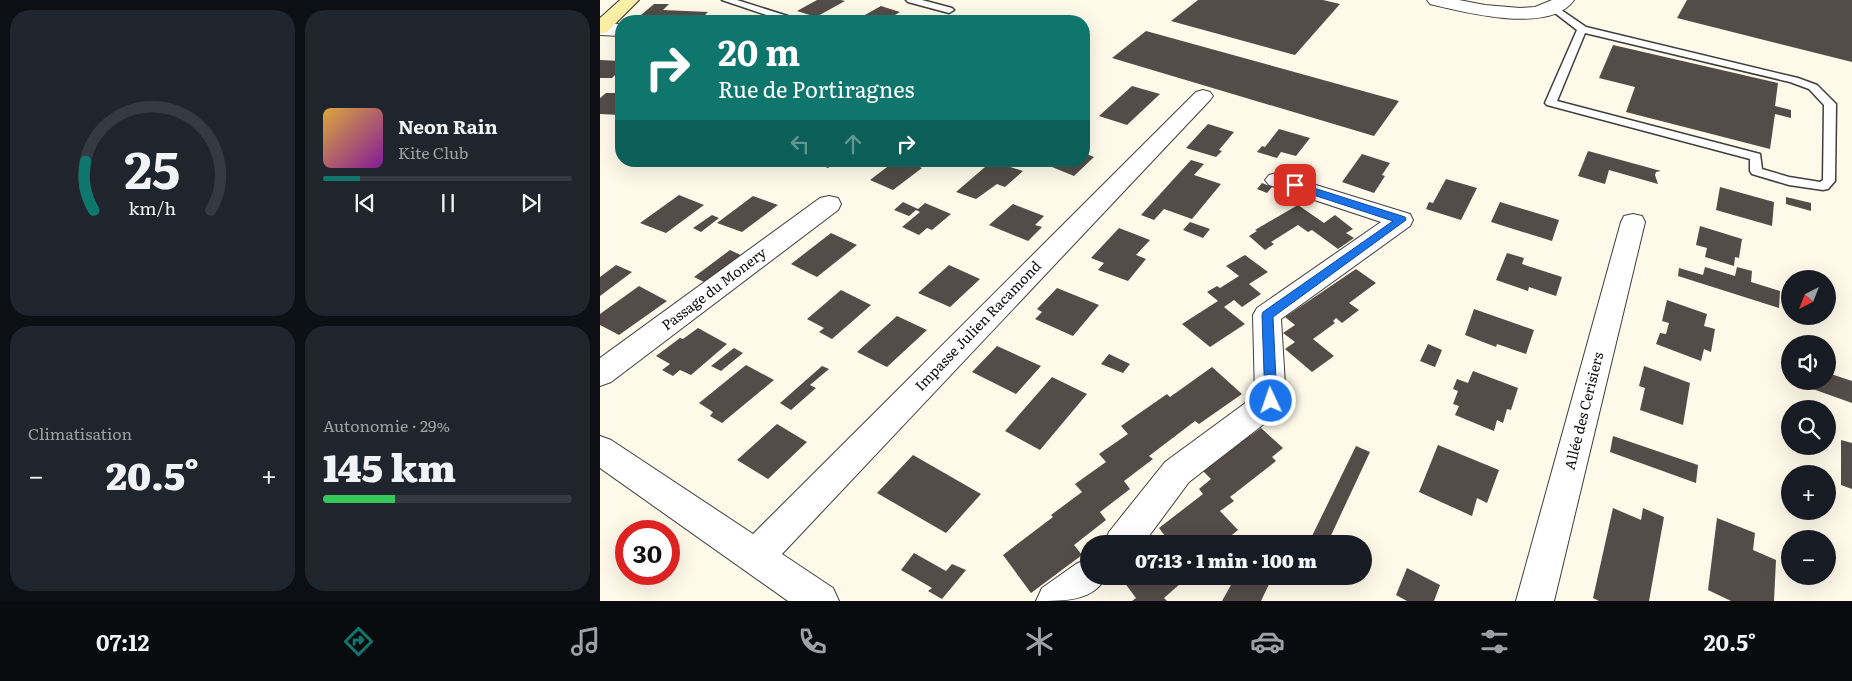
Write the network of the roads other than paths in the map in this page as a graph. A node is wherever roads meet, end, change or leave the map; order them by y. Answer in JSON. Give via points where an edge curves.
{"nodes":[{"id":1,"x":630,"y":0,"type":"edge"},
{"id":2,"x":727,"y":0,"type":"edge"},
{"id":3,"x":911,"y":0,"type":"edge"},
{"id":4,"x":1436,"y":0,"type":"edge"},
{"id":5,"x":1560,"y":4,"type":"edge"},
{"id":6,"x":949,"y":10,"type":"dead end"},
{"id":7,"x":775,"y":15,"type":"edge"},
{"id":8,"x":600,"y":28,"type":"edge"},
{"id":9,"x":615,"y":29,"type":"edge"},
{"id":10,"x":1582,"y":29,"type":"junction"},
{"id":11,"x":1203,"y":96,"type":"dead end"},
{"id":12,"x":1277,"y":180,"type":"dead end"},
{"id":13,"x":829,"y":204,"type":"dead end"},
{"id":14,"x":1633,"y":222,"type":"dead end"},
{"id":15,"x":600,"y":374,"type":"edge"},
{"id":16,"x":600,"y":450,"type":"edge"},
{"id":17,"x":1129,"y":535,"type":"edge"},
{"id":18,"x":754,"y":557,"type":"junction"},
{"id":19,"x":1080,"y":583,"type":"edge"},
{"id":20,"x":820,"y":601,"type":"edge"},
{"id":21,"x":1055,"y":601,"type":"edge"},
{"id":22,"x":1535,"y":601,"type":"edge"}],
"edges":[{"from":1,"to":8,"type":"street"},
{"from":2,"to":7,"type":"lane"},
{"from":3,"to":6,"type":"lane"},
{"from":4,"to":5,"type":"street","via":[[1494,12],[1533,14]]},
{"from":5,"to":10,"type":"lane"},
{"from":8,"to":9,"type":"street"},
{"from":10,"to":10,"type":"lane","via":[[1551,103],[1756,157],[1756,171],[1785,180],[1823,186],[1829,181],[1830,104],[1813,87]]},
{"from":11,"to":18,"type":"street","name":"Impasse Julien Racamond"},
{"from":12,"to":17,"type":"street","via":[[1401,220],[1268,315],[1271,401],[1177,472]]},
{"from":13,"to":15,"type":"street","name":"Passage du Monery"},
{"from":14,"to":22,"type":"street","name":"Allée des Cerisiers"},
{"from":16,"to":18,"type":"street"},
{"from":18,"to":20,"type":"street"},
{"from":19,"to":21,"type":"street"}]}
